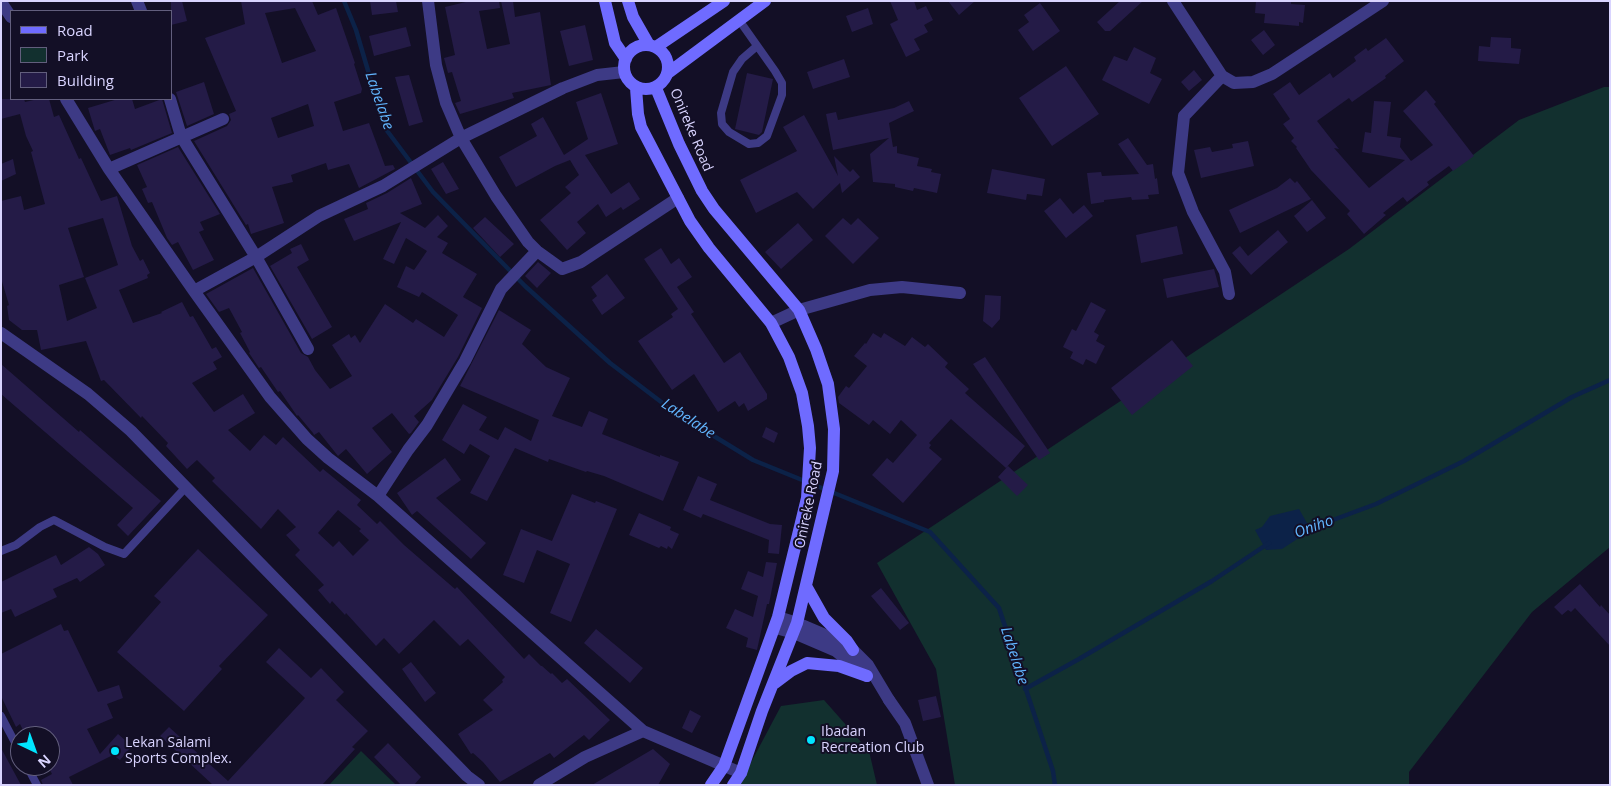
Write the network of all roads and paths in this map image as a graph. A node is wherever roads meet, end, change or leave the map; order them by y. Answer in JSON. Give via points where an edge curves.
{"nodes":[{"id":1,"x":428,"y":1,"type":"edge"},
{"id":2,"x":605,"y":1,"type":"edge"},
{"id":3,"x":628,"y":1,"type":"edge"},
{"id":4,"x":724,"y":1,"type":"edge"},
{"id":5,"x":765,"y":1,"type":"edge"},
{"id":6,"x":1173,"y":1,"type":"edge"},
{"id":7,"x":1383,"y":1,"type":"edge"},
{"id":8,"x":1,"y":2,"type":"edge"},
{"id":9,"x":10,"y":15,"type":"edge"},
{"id":10,"x":739,"y":20,"type":"junction"},
{"id":11,"x":652,"y":46,"type":"junction"},
{"id":12,"x":757,"y":46,"type":"junction"},
{"id":13,"x":625,"y":65,"type":"junction"},
{"id":14,"x":668,"y":73,"type":"junction"},
{"id":15,"x":1222,"y":76,"type":"junction"},
{"id":16,"x":636,"y":88,"type":"junction"},
{"id":17,"x":656,"y":88,"type":"junction"},
{"id":18,"x":67,"y":100,"type":"edge"},
{"id":19,"x":170,"y":100,"type":"edge"},
{"id":20,"x":223,"y":119,"type":"dead end"},
{"id":21,"x":181,"y":136,"type":"junction"},
{"id":22,"x":461,"y":138,"type":"junction"},
{"id":23,"x":109,"y":168,"type":"junction"},
{"id":24,"x":678,"y":198,"type":"junction"},
{"id":25,"x":537,"y":251,"type":"junction"},
{"id":26,"x":256,"y":257,"type":"junction"},
{"id":27,"x":194,"y":291,"type":"junction"},
{"id":28,"x":960,"y":293,"type":"dead end"},
{"id":29,"x":1229,"y":294,"type":"dead end"},
{"id":30,"x":799,"y":310,"type":"junction"},
{"id":31,"x":771,"y":323,"type":"junction"},
{"id":32,"x":1,"y":333,"type":"edge"},
{"id":33,"x":308,"y":349,"type":"dead end"},
{"id":34,"x":186,"y":487,"type":"junction"},
{"id":35,"x":378,"y":496,"type":"junction"},
{"id":36,"x":1,"y":551,"type":"edge"},
{"id":37,"x":806,"y":586,"type":"junction"},
{"id":38,"x":777,"y":622,"type":"junction"},
{"id":39,"x":796,"y":628,"type":"junction"},
{"id":40,"x":852,"y":650,"type":"junction"},
{"id":41,"x":867,"y":676,"type":"junction"},
{"id":42,"x":773,"y":685,"type":"junction"},
{"id":43,"x":889,"y":700,"type":"junction"},
{"id":44,"x":1,"y":716,"type":"edge"},
{"id":45,"x":643,"y":731,"type":"junction"},
{"id":46,"x":10,"y":733,"type":"edge"},
{"id":47,"x":724,"y":766,"type":"junction"},
{"id":48,"x":741,"y":773,"type":"junction"},
{"id":49,"x":478,"y":785,"type":"edge"},
{"id":50,"x":539,"y":785,"type":"edge"},
{"id":51,"x":710,"y":785,"type":"edge"},
{"id":52,"x":733,"y":785,"type":"edge"},
{"id":53,"x":928,"y":785,"type":"edge"}],
"edges":[{"from":1,"to":22,"type":"street","via":[[436,65],[446,103]]},
{"from":2,"to":13,"type":"main road","via":[[615,43]]},
{"from":3,"to":11,"type":"main road","via":[[632,17]]},
{"from":4,"to":11,"type":"main road"},
{"from":5,"to":10,"type":"main road"},
{"from":6,"to":15,"type":"street"},
{"from":7,"to":15,"type":"street","via":[[1272,74],[1253,82],[1234,83]]},
{"from":8,"to":9,"type":"street"},
{"from":10,"to":12,"type":"lane"},
{"from":10,"to":14,"type":"main road"},
{"from":11,"to":13,"type":"main road","via":[[639,46],[631,51]]},
{"from":11,"to":14,"type":"main road","via":[[667,58]]},
{"from":12,"to":12,"type":"lane","via":[[776,71],[782,83],[782,95],[767,136],[758,143],[749,144],[729,132],[722,124],[721,113],[733,72],[742,58]]},
{"from":13,"to":16,"type":"main road","via":[[626,78]]},
{"from":13,"to":22,"type":"street","via":[[563,88]]},
{"from":14,"to":17,"type":"main road"},
{"from":15,"to":29,"type":"street","via":[[1184,116],[1178,173],[1193,212],[1225,272]]},
{"from":16,"to":17,"type":"main road"},
{"from":16,"to":24,"type":"main road","name":"Onireke Road","via":[[641,127]]},
{"from":17,"to":30,"type":"main road","name":"Onireke Road","via":[[702,191]]},
{"from":18,"to":23,"type":"street"},
{"from":19,"to":21,"type":"street"},
{"from":20,"to":21,"type":"street"},
{"from":21,"to":23,"type":"street"},
{"from":21,"to":26,"type":"street"},
{"from":22,"to":25,"type":"street","via":[[496,196]]},
{"from":22,"to":26,"type":"street","via":[[383,186],[319,216]]},
{"from":23,"to":27,"type":"street"},
{"from":24,"to":25,"type":"street","via":[[580,262],[562,269]]},
{"from":24,"to":31,"type":"main road","name":"Onireke Road","via":[[709,248]]},
{"from":25,"to":35,"type":"street","via":[[501,289],[465,361],[427,425]]},
{"from":26,"to":27,"type":"street"},
{"from":26,"to":33,"type":"street"},
{"from":27,"to":35,"type":"street","via":[[270,397],[328,458]]},
{"from":28,"to":30,"type":"street","via":[[902,287],[870,290]]},
{"from":30,"to":31,"type":"street"},
{"from":30,"to":37,"type":"main road","name":"Onireke Road","via":[[828,384],[834,429],[833,471]]},
{"from":31,"to":38,"type":"main road","name":"Onireke Road","via":[[802,392],[810,448],[807,498]]},
{"from":32,"to":34,"type":"street","via":[[88,394],[131,431]]},
{"from":34,"to":36,"type":"lane","via":[[124,554],[54,520],[40,526],[16,546]]},
{"from":34,"to":49,"type":"street"},
{"from":35,"to":45,"type":"street"},
{"from":37,"to":39,"type":"main road","name":"Onireke Road"},
{"from":37,"to":40,"type":"main road","via":[[824,618]]},
{"from":38,"to":39,"type":"street"},
{"from":38,"to":47,"type":"main road","name":"Onireke Road"},
{"from":39,"to":40,"type":"street","via":[[837,640]]},
{"from":39,"to":41,"type":"street","via":[[836,651]]},
{"from":39,"to":42,"type":"main road","name":"Onireke Road"},
{"from":40,"to":43,"type":"street","via":[[868,665]]},
{"from":41,"to":42,"type":"main road","via":[[839,666],[807,663]]},
{"from":41,"to":43,"type":"street"},
{"from":42,"to":48,"type":"main road","name":"Onireke Road"},
{"from":43,"to":53,"type":"street","via":[[905,722]]},
{"from":44,"to":46,"type":"lane"},
{"from":45,"to":47,"type":"street"},
{"from":45,"to":50,"type":"street","via":[[584,757]]},
{"from":47,"to":48,"type":"street"},
{"from":47,"to":51,"type":"main road","name":"Onireke Road"},
{"from":48,"to":52,"type":"main road","name":"Onireke Road"}]}
